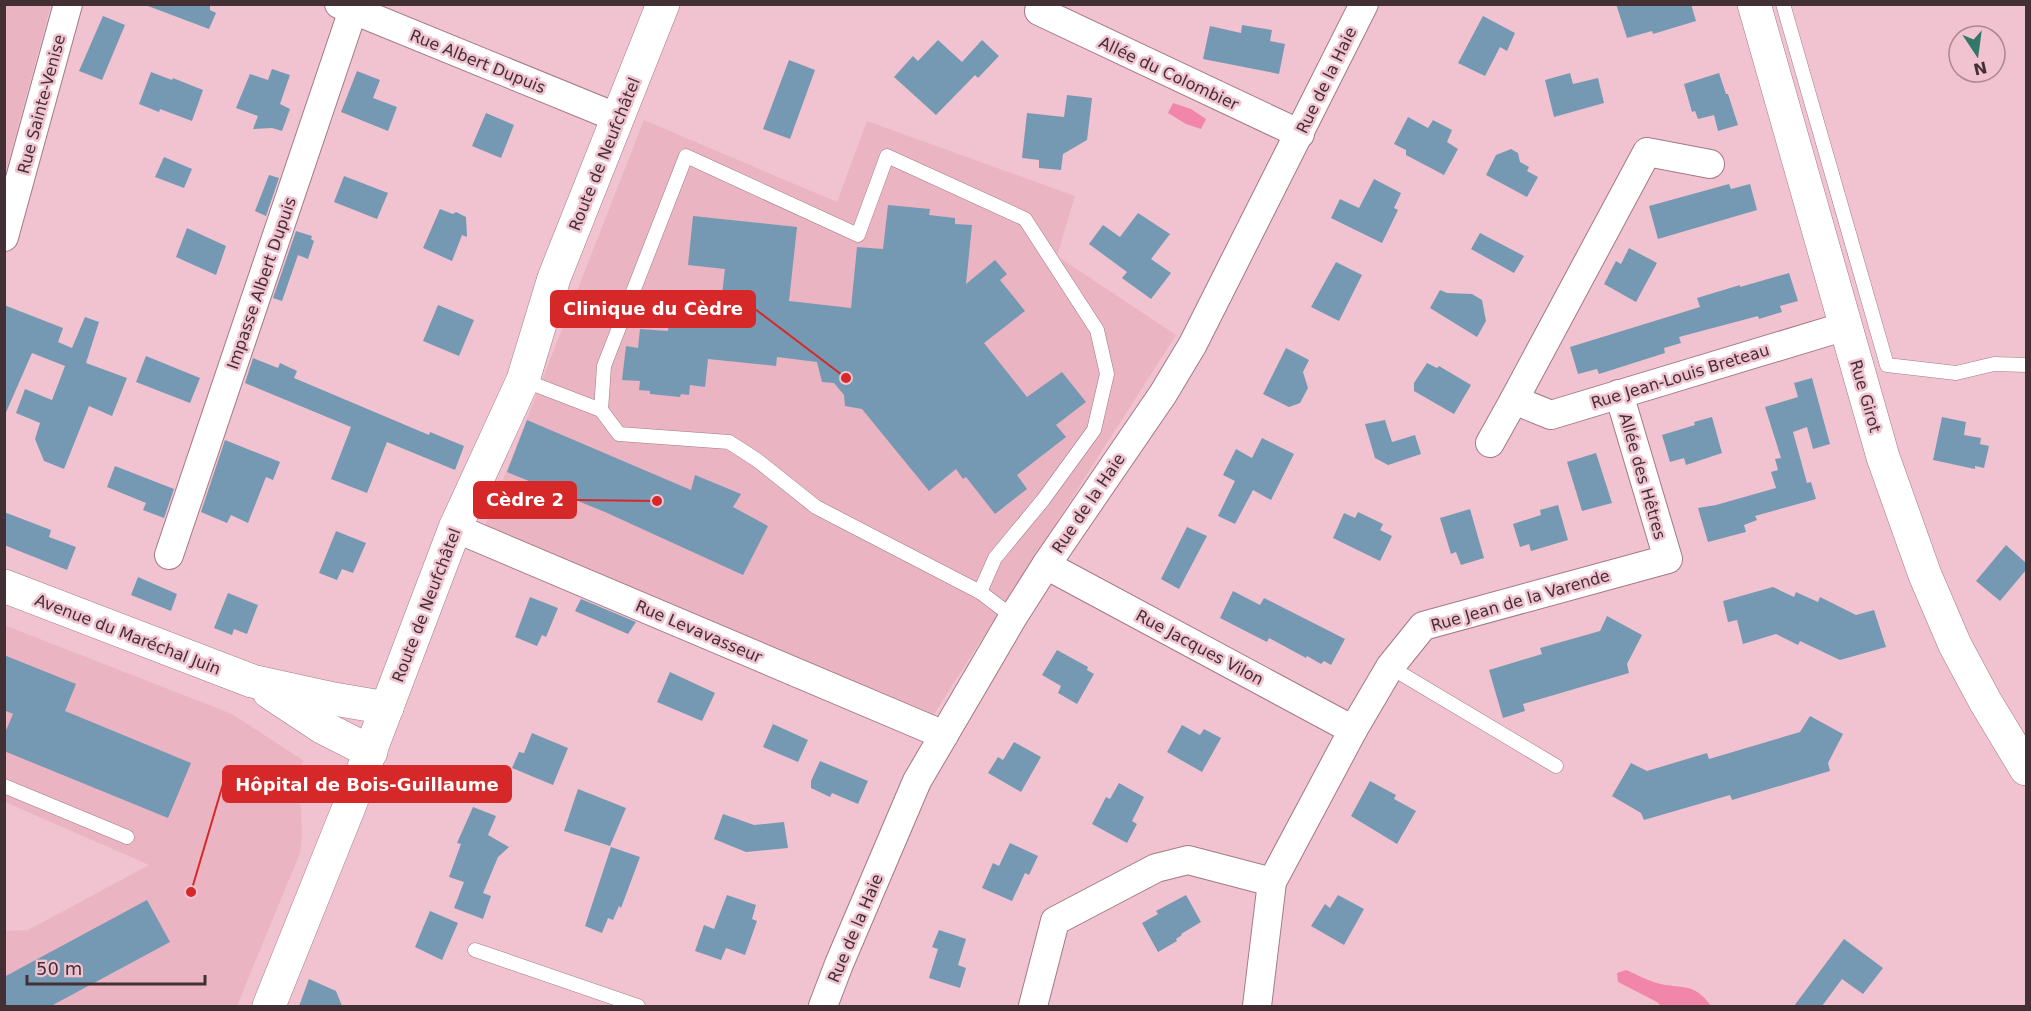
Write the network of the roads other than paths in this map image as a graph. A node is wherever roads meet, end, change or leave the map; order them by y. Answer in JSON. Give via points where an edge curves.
{"nodes":[{"id":1,"x":68,"y":4,"type":"edge"},
{"id":2,"x":663,"y":4,"type":"edge"},
{"id":3,"x":1364,"y":4,"type":"edge"},
{"id":4,"x":1754,"y":4,"type":"edge"},
{"id":5,"x":1783,"y":4,"type":"edge"},
{"id":6,"x":346,"y":7,"type":"edge"},
{"id":7,"x":1039,"y":11,"type":"dead end"},
{"id":8,"x":618,"y":118,"type":"junction"},
{"id":9,"x":1300,"y":134,"type":"junction"},
{"id":10,"x":1710,"y":164,"type":"dead end"},
{"id":11,"x":4,"y":237,"type":"edge"},
{"id":12,"x":1846,"y":326,"type":"junction"},
{"id":13,"x":2026,"y":365,"type":"edge"},
{"id":14,"x":523,"y":380,"type":"junction"},
{"id":15,"x":1619,"y":394,"type":"junction"},
{"id":16,"x":1514,"y":400,"type":"junction"},
{"id":17,"x":601,"y":410,"type":"junction"},
{"id":18,"x":1490,"y":443,"type":"dead end"},
{"id":19,"x":455,"y":528,"type":"junction"},
{"id":20,"x":168,"y":555,"type":"dead end"},
{"id":21,"x":1668,"y":559,"type":"joint"},
{"id":22,"x":1046,"y":565,"type":"junction"},
{"id":23,"x":4,"y":586,"type":"edge"},
{"id":24,"x":980,"y":592,"type":"junction"},
{"id":25,"x":1013,"y":617,"type":"junction"},
{"id":26,"x":1390,"y":667,"type":"junction"},
{"id":27,"x":252,"y":681,"type":"junction"},
{"id":28,"x":387,"y":708,"type":"junction"},
{"id":29,"x":1353,"y":730,"type":"junction"},
{"id":30,"x":944,"y":735,"type":"junction"},
{"id":31,"x":370,"y":752,"type":"junction"},
{"id":32,"x":1556,"y":766,"type":"dead end"},
{"id":33,"x":2026,"y":769,"type":"edge"},
{"id":34,"x":4,"y":786,"type":"edge"},
{"id":35,"x":127,"y":837,"type":"dead end"},
{"id":36,"x":1272,"y":882,"type":"junction"},
{"id":37,"x":475,"y":950,"type":"dead end"},
{"id":38,"x":270,"y":1006,"type":"edge"},
{"id":39,"x":638,"y":1006,"type":"edge"},
{"id":40,"x":823,"y":1006,"type":"edge"},
{"id":41,"x":1033,"y":1006,"type":"edge"},
{"id":42,"x":1257,"y":1006,"type":"edge"}],
"edges":[{"from":1,"to":11,"type":"street","name":"Rue Sainte-Venise"},
{"from":2,"to":8,"type":"street","name":"Route de Neufchâtel"},
{"from":3,"to":9,"type":"street","name":"Rue de la Haie"},
{"from":4,"to":12,"type":"street","name":"Rue Girot"},
{"from":5,"to":13,"type":"lane","via":[[1887,365],[1956,373],[1994,364]]},
{"from":6,"to":8,"type":"street","name":"Rue Albert Dupuis"},
{"from":6,"to":20,"type":"street","name":"Impasse Albert Dupuis"},
{"from":7,"to":9,"type":"street","name":"Allée du Colombier"},
{"from":8,"to":14,"type":"street","name":"Route de Neufchâtel","via":[[554,278]]},
{"from":9,"to":22,"type":"street","name":"Rue de la Haie","via":[[1193,344]]},
{"from":10,"to":16,"type":"street","via":[[1647,152]]},
{"from":12,"to":15,"type":"street","name":"Rue Jean-Louis Breteau"},
{"from":12,"to":33,"type":"street","name":"Rue Girot","via":[[1883,457],[1925,575],[1955,645]]},
{"from":14,"to":17,"type":"lane"},
{"from":14,"to":19,"type":"street","name":"Route de Neufchâtel"},
{"from":15,"to":16,"type":"street","name":"Rue Jean-Louis Breteau","via":[[1551,415]]},
{"from":15,"to":21,"type":"street","name":"Allée des Hêtres"},
{"from":16,"to":18,"type":"street"},
{"from":17,"to":24,"type":"lane","via":[[619,434],[729,442],[816,507]]},
{"from":17,"to":24,"type":"lane","via":[[604,366],[686,156],[858,235],[887,156],[1025,219],[1097,330],[1107,374],[1094,430],[995,558]]},
{"from":19,"to":28,"type":"street","name":"Route de Neufchâtel"},
{"from":19,"to":30,"type":"street","name":"Rue Levavasseur"},
{"from":21,"to":26,"type":"street","name":"Rue Jean de la Varende","via":[[1423,626]]},
{"from":22,"to":25,"type":"street","name":"Rue de la Haie"},
{"from":22,"to":29,"type":"street","name":"Rue Jacques Vilon"},
{"from":23,"to":27,"type":"street","name":"Avenue du Maréchal Juin"},
{"from":24,"to":25,"type":"lane"},
{"from":25,"to":30,"type":"street","name":"Rue de la Haie"},
{"from":26,"to":29,"type":"street","name":"Rue Jean de la Varende"},
{"from":26,"to":32,"type":"lane"},
{"from":27,"to":28,"type":"street","name":"Avenue du Maréchal Juin"},
{"from":27,"to":31,"type":"street","name":"Avenue du Maréchal Juin","via":[[322,727]]},
{"from":28,"to":31,"type":"street","name":"Route de Neufchâtel"},
{"from":29,"to":36,"type":"street","name":"Rue Jean de la Varende"},
{"from":30,"to":40,"type":"street","name":"Rue de la Haie","via":[[917,781]]},
{"from":31,"to":38,"type":"street","name":"Route de Neufchâtel"},
{"from":34,"to":35,"type":"lane"},
{"from":36,"to":41,"type":"street","via":[[1188,860],[1156,868],[1055,921]]},
{"from":36,"to":42,"type":"street"},
{"from":37,"to":39,"type":"lane"}]}
